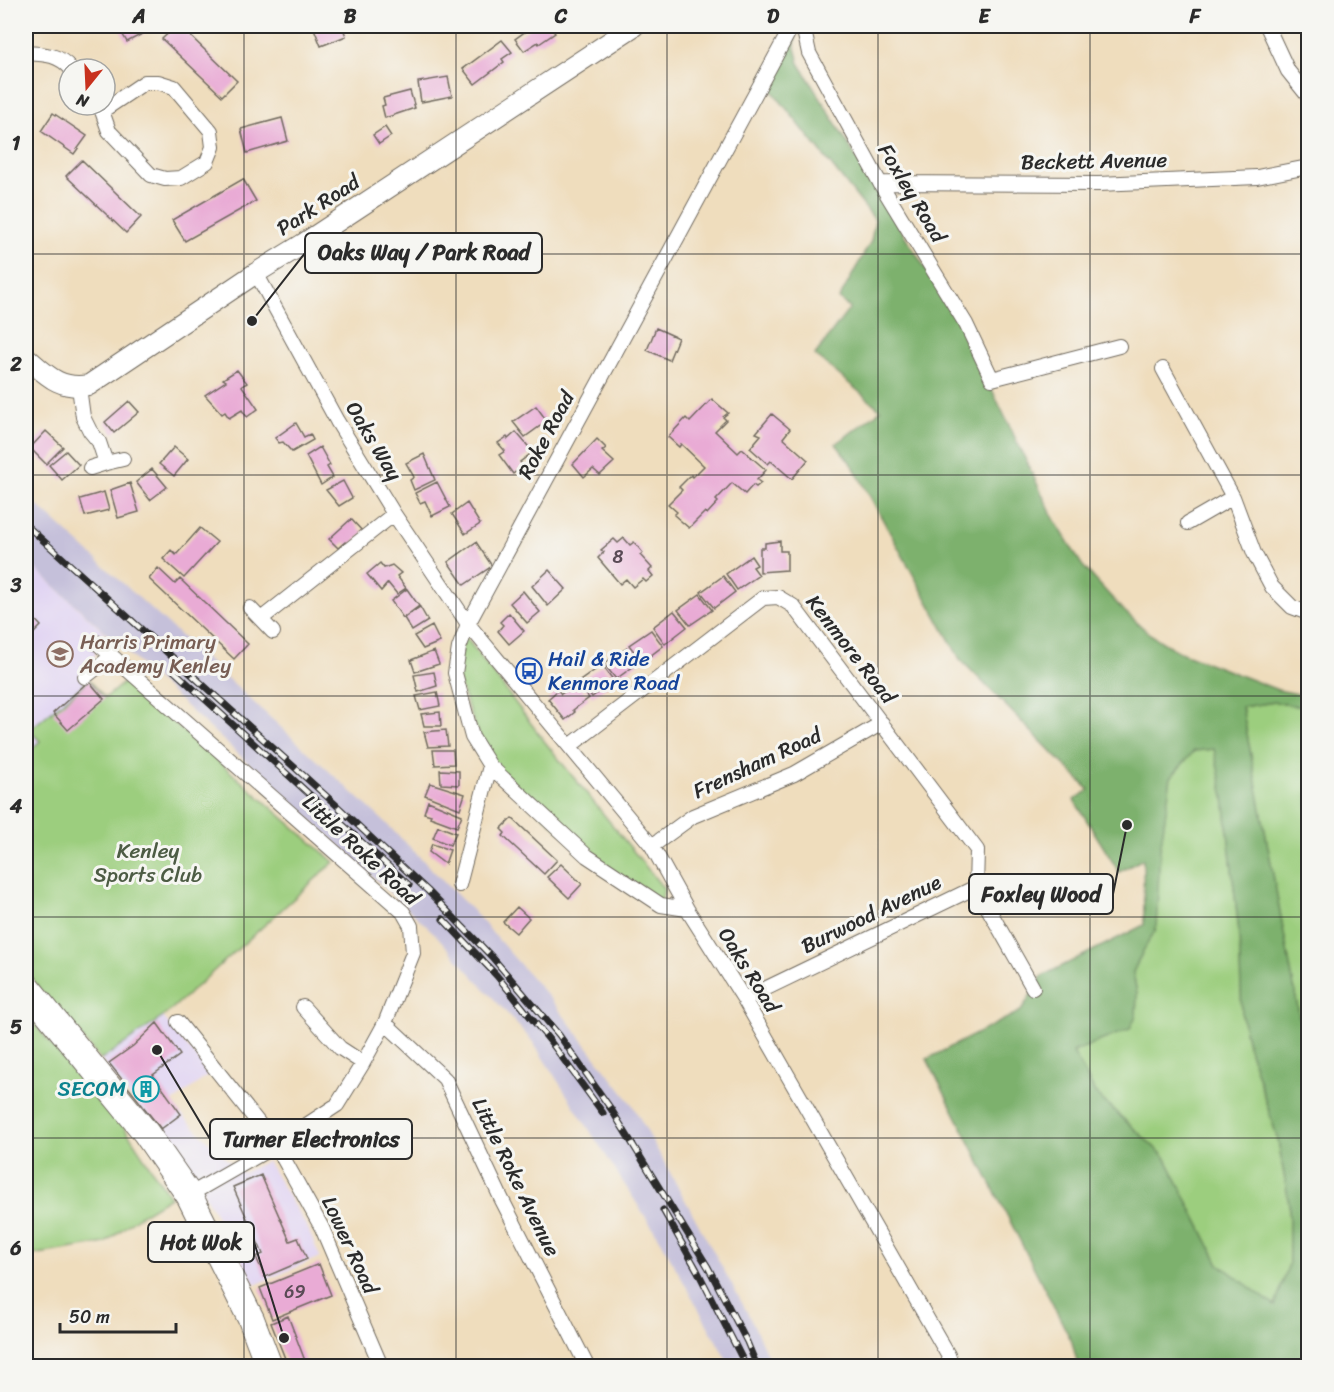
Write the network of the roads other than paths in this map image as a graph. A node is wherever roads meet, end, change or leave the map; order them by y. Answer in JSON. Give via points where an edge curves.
{"nodes":[{"id":1,"x":634,"y":26,"type":"edge"},
{"id":2,"x":792,"y":26,"type":"edge"},
{"id":3,"x":803,"y":26,"type":"edge"},
{"id":4,"x":1267,"y":26,"type":"edge"},
{"id":5,"x":26,"y":53,"type":"edge"},
{"id":6,"x":57,"y":58,"type":"edge"},
{"id":7,"x":1308,"y":96,"type":"edge"},
{"id":8,"x":99,"y":108,"type":"edge"},
{"id":9,"x":1308,"y":167,"type":"edge"},
{"id":10,"x":880,"y":183,"type":"junction"},
{"id":11,"x":256,"y":273,"type":"junction"},
{"id":12,"x":1119,"y":345,"type":"dead end"},
{"id":13,"x":26,"y":357,"type":"edge"},
{"id":14,"x":1163,"y":369,"type":"dead end"},
{"id":15,"x":79,"y":387,"type":"junction"},
{"id":16,"x":123,"y":459,"type":"dead end"},
{"id":17,"x":106,"y":464,"type":"junction"},
{"id":18,"x":90,"y":468,"type":"dead end"},
{"id":19,"x":1233,"y":497,"type":"junction"},
{"id":20,"x":394,"y":514,"type":"junction"},
{"id":21,"x":1188,"y":523,"type":"dead end"},
{"id":22,"x":250,"y":608,"type":"dead end"},
{"id":23,"x":1308,"y":614,"type":"edge"},
{"id":24,"x":261,"y":619,"type":"junction"},
{"id":25,"x":468,"y":624,"type":"junction"},
{"id":26,"x":273,"y":632,"type":"dead end"},
{"id":27,"x":96,"y":642,"type":"dead end"},
{"id":28,"x":112,"y":656,"type":"junction"},
{"id":29,"x":85,"y":677,"type":"dead end"},
{"id":30,"x":882,"y":723,"type":"junction"},
{"id":31,"x":570,"y":746,"type":"junction"},
{"id":32,"x":490,"y":766,"type":"junction"},
{"id":33,"x":652,"y":846,"type":"junction"},
{"id":34,"x":459,"y":885,"type":"dead end"},
{"id":35,"x":976,"y":886,"type":"junction"},
{"id":36,"x":687,"y":909,"type":"junction"},
{"id":37,"x":26,"y":986,"type":"edge"},
{"id":38,"x":1033,"y":988,"type":"dead end"},
{"id":39,"x":744,"y":999,"type":"junction"},
{"id":40,"x":303,"y":1007,"type":"dead end"},
{"id":41,"x":178,"y":1022,"type":"dead end"},
{"id":42,"x":385,"y":1023,"type":"junction"},
{"id":43,"x":363,"y":1063,"type":"junction"},
{"id":44,"x":276,"y":1145,"type":"junction"},
{"id":45,"x":189,"y":1195,"type":"junction"},
{"id":46,"x":269,"y":1366,"type":"edge"},
{"id":47,"x":381,"y":1366,"type":"edge"},
{"id":48,"x":587,"y":1366,"type":"edge"},
{"id":49,"x":952,"y":1366,"type":"edge"}],
"edges":[{"from":1,"to":11,"type":"street","name":"Park Road"},
{"from":2,"to":25,"type":"street","name":"Roke Road"},
{"from":3,"to":10,"type":"street","name":"Foxley Road","via":[[809,53]]},
{"from":4,"to":7,"type":"street","via":[[1288,71]]},
{"from":5,"to":6,"type":"street"},
{"from":8,"to":8,"type":"street","via":[[109,131],[151,175],[181,178],[207,162],[213,147],[211,131],[174,87],[145,82]]},
{"from":9,"to":10,"type":"street","name":"Beckett Avenue","via":[[1257,177],[1099,184]]},
{"from":10,"to":12,"type":"street","name":"Foxley Road","via":[[966,324],[992,379]]},
{"from":11,"to":15,"type":"street","name":"Park Road","via":[[96,381]]},
{"from":11,"to":20,"type":"street","name":"Oaks Way","via":[[336,422]]},
{"from":13,"to":15,"type":"street","via":[[56,382]]},
{"from":14,"to":19,"type":"street"},
{"from":15,"to":17,"type":"street","via":[[83,417],[99,442]]},
{"from":16,"to":17,"type":"street"},
{"from":17,"to":18,"type":"street"},
{"from":19,"to":21,"type":"street"},
{"from":19,"to":23,"type":"street","via":[[1254,554],[1272,587],[1292,607]]},
{"from":20,"to":24,"type":"street"},
{"from":20,"to":25,"type":"street","name":"Oaks Way"},
{"from":22,"to":24,"type":"street"},
{"from":24,"to":26,"type":"street"},
{"from":25,"to":31,"type":"street","name":"Oaks Road"},
{"from":25,"to":32,"type":"street","name":"Roke Road","via":[[455,673],[472,737]]},
{"from":27,"to":28,"type":"street","name":"Little Roke Road"},
{"from":28,"to":29,"type":"street"},
{"from":28,"to":42,"type":"street","name":"Little Roke Road","via":[[403,912],[411,926],[413,953]]},
{"from":30,"to":31,"type":"street","name":"Kenmore Road","via":[[793,606],[778,597],[763,598]]},
{"from":30,"to":33,"type":"street","name":"Frensham Road","via":[[794,774],[693,816]]},
{"from":30,"to":35,"type":"street","name":"Kenmore Road","via":[[977,850]]},
{"from":31,"to":33,"type":"street","name":"Oaks Road"},
{"from":32,"to":34,"type":"street"},
{"from":32,"to":36,"type":"street","name":"Roke Road","via":[[587,856],[661,905]]},
{"from":33,"to":36,"type":"street","name":"Oaks Road"},
{"from":35,"to":38,"type":"street"},
{"from":35,"to":39,"type":"street","name":"Burwood Avenue"},
{"from":36,"to":39,"type":"street","name":"Oaks Road"},
{"from":37,"to":45,"type":"highway","via":[[146,1133]]},
{"from":39,"to":49,"type":"street","name":"Oaks Road"},
{"from":40,"to":43,"type":"street","via":[[340,1048]]},
{"from":41,"to":44,"type":"street","name":"Lower Road"},
{"from":42,"to":43,"type":"street","name":"Little Roke Road"},
{"from":42,"to":48,"type":"street","name":"Little Roke Avenue","via":[[445,1079]]},
{"from":43,"to":44,"type":"street","name":"Little Roke Road","via":[[337,1105]]},
{"from":44,"to":45,"type":"street","name":"Little Roke Road"},
{"from":44,"to":47,"type":"street","name":"Lower Road","via":[[322,1228]]},
{"from":45,"to":46,"type":"highway","via":[[251,1318]]}]}
